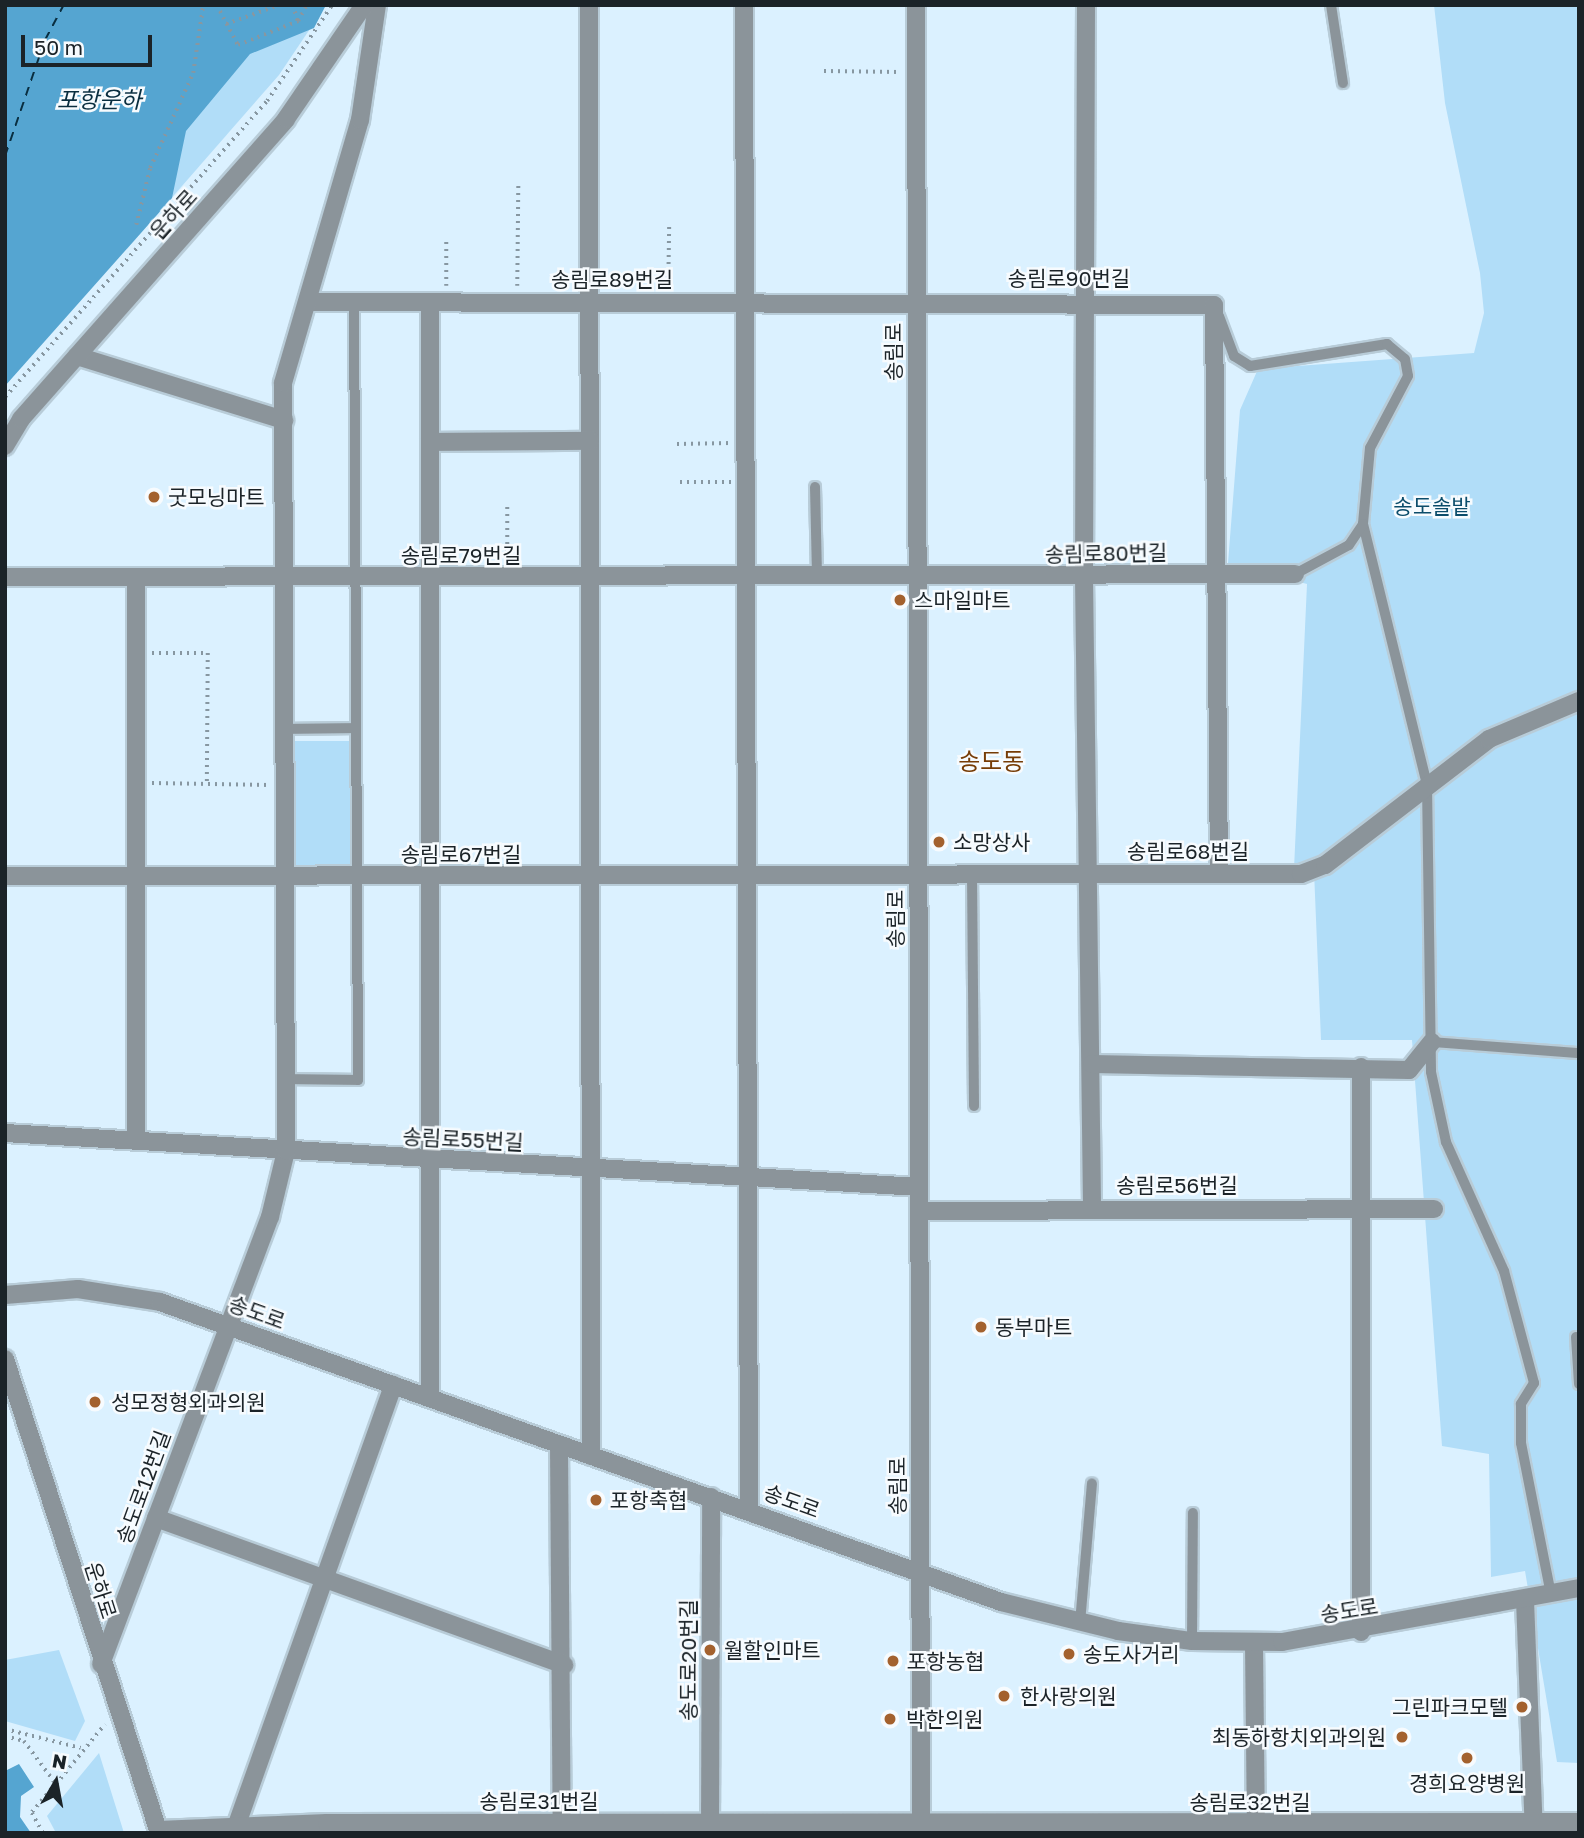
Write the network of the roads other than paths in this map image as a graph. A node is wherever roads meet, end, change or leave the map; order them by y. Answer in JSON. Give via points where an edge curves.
{"nodes":[{"id":1,"x":364,"y":5,"type":"edge"},
{"id":2,"x":377,"y":5,"type":"edge"},
{"id":3,"x":589,"y":5,"type":"edge"},
{"id":4,"x":744,"y":5,"type":"edge"},
{"id":5,"x":916,"y":5,"type":"edge"},
{"id":6,"x":1086,"y":5,"type":"edge"},
{"id":7,"x":1331,"y":5,"type":"edge"},
{"id":8,"x":1343,"y":83,"type":"dead end"},
{"id":9,"x":746,"y":301,"type":"junction"},
{"id":10,"x":916,"y":301,"type":"junction"},
{"id":11,"x":1087,"y":301,"type":"junction"},
{"id":12,"x":309,"y":302,"type":"junction"},
{"id":13,"x":355,"y":302,"type":"junction"},
{"id":14,"x":438,"y":302,"type":"junction"},
{"id":15,"x":590,"y":302,"type":"junction"},
{"id":16,"x":1217,"y":311,"type":"junction"},
{"id":17,"x":77,"y":356,"type":"junction"},
{"id":18,"x":284,"y":420,"type":"junction"},
{"id":19,"x":590,"y":441,"type":"junction"},
{"id":20,"x":430,"y":442,"type":"junction"},
{"id":21,"x":5,"y":446,"type":"edge"},
{"id":22,"x":816,"y":488,"type":"dead end"},
{"id":23,"x":1363,"y":524,"type":"junction"},
{"id":24,"x":1296,"y":574,"type":"joint"},
{"id":25,"x":1218,"y":575,"type":"junction"},
{"id":26,"x":1084,"y":576,"type":"junction"},
{"id":27,"x":5,"y":577,"type":"edge"},
{"id":28,"x":590,"y":577,"type":"junction"},
{"id":29,"x":136,"y":578,"type":"junction"},
{"id":30,"x":355,"y":578,"type":"junction"},
{"id":31,"x":747,"y":578,"type":"junction"},
{"id":32,"x":817,"y":578,"type":"junction"},
{"id":33,"x":916,"y":578,"type":"junction"},
{"id":34,"x":285,"y":579,"type":"junction"},
{"id":35,"x":429,"y":579,"type":"junction"},
{"id":36,"x":1579,"y":701,"type":"edge"},
{"id":37,"x":356,"y":728,"type":"junction"},
{"id":38,"x":284,"y":729,"type":"junction"},
{"id":39,"x":1427,"y":784,"type":"junction"},
{"id":40,"x":1219,"y":873,"type":"junction"},
{"id":41,"x":918,"y":874,"type":"junction"},
{"id":42,"x":972,"y":874,"type":"junction"},
{"id":43,"x":1088,"y":874,"type":"junction"},
{"id":44,"x":5,"y":876,"type":"edge"},
{"id":45,"x":135,"y":876,"type":"junction"},
{"id":46,"x":593,"y":876,"type":"junction"},
{"id":47,"x":748,"y":876,"type":"junction"},
{"id":48,"x":283,"y":877,"type":"junction"},
{"id":49,"x":356,"y":877,"type":"junction"},
{"id":50,"x":430,"y":877,"type":"junction"},
{"id":51,"x":1432,"y":1042,"type":"junction"},
{"id":52,"x":1579,"y":1053,"type":"edge"},
{"id":53,"x":1092,"y":1064,"type":"junction"},
{"id":54,"x":1361,"y":1067,"type":"junction"},
{"id":55,"x":286,"y":1079,"type":"junction"},
{"id":56,"x":974,"y":1106,"type":"dead end"},
{"id":57,"x":5,"y":1133,"type":"edge"},
{"id":58,"x":136,"y":1141,"type":"junction"},
{"id":59,"x":286,"y":1152,"type":"junction"},
{"id":60,"x":432,"y":1160,"type":"junction"},
{"id":61,"x":592,"y":1170,"type":"junction"},
{"id":62,"x":749,"y":1177,"type":"junction"},
{"id":63,"x":918,"y":1187,"type":"junction"},
{"id":64,"x":1092,"y":1208,"type":"junction"},
{"id":65,"x":1434,"y":1209,"type":"dead end"},
{"id":66,"x":1358,"y":1210,"type":"junction"},
{"id":67,"x":919,"y":1211,"type":"junction"},
{"id":68,"x":5,"y":1295,"type":"edge"},
{"id":69,"x":226,"y":1325,"type":"junction"},
{"id":70,"x":1576,"y":1337,"type":"dead end"},
{"id":71,"x":5,"y":1359,"type":"edge"},
{"id":72,"x":1579,"y":1384,"type":"edge"},
{"id":73,"x":393,"y":1385,"type":"junction"},
{"id":74,"x":430,"y":1398,"type":"junction"},
{"id":75,"x":559,"y":1445,"type":"junction"},
{"id":76,"x":591,"y":1456,"type":"junction"},
{"id":77,"x":1092,"y":1484,"type":"dead end"},
{"id":78,"x":711,"y":1497,"type":"junction"},
{"id":79,"x":749,"y":1510,"type":"junction"},
{"id":80,"x":1193,"y":1513,"type":"dead end"},
{"id":81,"x":156,"y":1518,"type":"junction"},
{"id":82,"x":920,"y":1572,"type":"junction"},
{"id":83,"x":323,"y":1576,"type":"junction"},
{"id":84,"x":1579,"y":1588,"type":"edge"},
{"id":85,"x":1551,"y":1594,"type":"junction"},
{"id":86,"x":1525,"y":1600,"type":"junction"},
{"id":87,"x":1080,"y":1623,"type":"junction"},
{"id":88,"x":1361,"y":1632,"type":"junction"},
{"id":89,"x":1192,"y":1641,"type":"junction"},
{"id":90,"x":1254,"y":1643,"type":"junction"},
{"id":91,"x":101,"y":1664,"type":"junction"},
{"id":92,"x":564,"y":1665,"type":"junction"},
{"id":93,"x":1579,"y":1822,"type":"edge"},
{"id":94,"x":237,"y":1824,"type":"junction"},
{"id":95,"x":327,"y":1828,"type":"edge"},
{"id":96,"x":398,"y":1828,"type":"edge"},
{"id":97,"x":470,"y":1828,"type":"edge"},
{"id":98,"x":562,"y":1828,"type":"edge"},
{"id":99,"x":710,"y":1828,"type":"edge"},
{"id":100,"x":921,"y":1828,"type":"edge"},
{"id":101,"x":1394,"y":1828,"type":"edge"},
{"id":102,"x":1534,"y":1828,"type":"edge"},
{"id":103,"x":1109,"y":1829,"type":"edge"},
{"id":104,"x":1256,"y":1829,"type":"edge"},
{"id":105,"x":158,"y":1832,"type":"edge"}],
"edges":[{"from":1,"to":17,"type":"street","name":"운하로","via":[[286,119]]},
{"from":2,"to":12,"type":"street","name":"송도로12번길","via":[[360,120]]},
{"from":3,"to":15,"type":"street"},
{"from":4,"to":9,"type":"street"},
{"from":5,"to":10,"type":"street","name":"송림로"},
{"from":6,"to":11,"type":"street"},
{"from":7,"to":8,"type":"lane"},
{"from":9,"to":10,"type":"street","name":"송림로89번길"},
{"from":9,"to":15,"type":"street","name":"송림로89번길"},
{"from":9,"to":31,"type":"street"},
{"from":10,"to":11,"type":"street","name":"송림로90번길"},
{"from":10,"to":33,"type":"street","name":"송림로"},
{"from":11,"to":16,"type":"street","name":"송림로90번길","via":[[1202,301]]},
{"from":11,"to":26,"type":"street"},
{"from":12,"to":13,"type":"street","name":"송림로89번길"},
{"from":12,"to":18,"type":"street","name":"송도로12번길","via":[[283,383]]},
{"from":13,"to":14,"type":"street","name":"송림로89번길"},
{"from":13,"to":30,"type":"lane"},
{"from":14,"to":15,"type":"street","name":"송림로89번길"},
{"from":14,"to":20,"type":"street"},
{"from":15,"to":19,"type":"street"},
{"from":16,"to":23,"type":"lane","via":[[1234,356],[1250,366],[1387,344],[1401,350],[1408,376],[1370,448]]},
{"from":16,"to":25,"type":"street"},
{"from":17,"to":18,"type":"street"},
{"from":17,"to":21,"type":"street","name":"운하로"},
{"from":18,"to":34,"type":"street","name":"송도로12번길"},
{"from":19,"to":20,"type":"street"},
{"from":19,"to":28,"type":"street"},
{"from":20,"to":35,"type":"street"},
{"from":22,"to":32,"type":"lane"},
{"from":23,"to":24,"type":"lane","via":[[1349,545]]},
{"from":23,"to":39,"type":"lane"},
{"from":24,"to":25,"type":"street","name":"송림로80번길"},
{"from":25,"to":26,"type":"street","name":"송림로80번길"},
{"from":25,"to":40,"type":"street"},
{"from":26,"to":33,"type":"street","name":"송림로80번길"},
{"from":26,"to":43,"type":"street"},
{"from":27,"to":29,"type":"street","name":"송림로79번길"},
{"from":28,"to":31,"type":"street","name":"송림로79번길"},
{"from":28,"to":35,"type":"street","name":"송림로79번길"},
{"from":28,"to":46,"type":"street"},
{"from":29,"to":34,"type":"street","name":"송림로79번길"},
{"from":29,"to":45,"type":"street"},
{"from":30,"to":34,"type":"street","name":"송림로79번길"},
{"from":30,"to":35,"type":"street","name":"송림로79번길"},
{"from":30,"to":37,"type":"lane"},
{"from":31,"to":32,"type":"street","name":"송림로79번길"},
{"from":31,"to":47,"type":"street"},
{"from":32,"to":33,"type":"street","name":"송림로79번길"},
{"from":33,"to":41,"type":"street","name":"송림로"},
{"from":34,"to":38,"type":"street","name":"송도로12번길"},
{"from":35,"to":50,"type":"street"},
{"from":36,"to":39,"type":"street","name":"송림로68번길","via":[[1489,738]]},
{"from":37,"to":38,"type":"lane"},
{"from":37,"to":49,"type":"lane"},
{"from":38,"to":48,"type":"street","name":"송도로12번길"},
{"from":39,"to":40,"type":"street","name":"송림로68번길","via":[[1314,872]]},
{"from":39,"to":51,"type":"lane"},
{"from":40,"to":43,"type":"street","name":"송림로68번길"},
{"from":41,"to":42,"type":"street","name":"송림로68번길"},
{"from":41,"to":47,"type":"street","name":"송림로67번길"},
{"from":41,"to":63,"type":"street","name":"송림로"},
{"from":42,"to":43,"type":"street","name":"송림로68번길"},
{"from":42,"to":56,"type":"lane"},
{"from":43,"to":53,"type":"street"},
{"from":44,"to":45,"type":"street","name":"송림로67번길"},
{"from":45,"to":48,"type":"street","name":"송림로67번길"},
{"from":45,"to":58,"type":"street"},
{"from":46,"to":47,"type":"street","name":"송림로67번길"},
{"from":46,"to":50,"type":"street","name":"송림로67번길"},
{"from":46,"to":61,"type":"street"},
{"from":47,"to":62,"type":"street"},
{"from":48,"to":49,"type":"street","name":"송림로67번길"},
{"from":48,"to":55,"type":"street","name":"송도로12번길"},
{"from":49,"to":50,"type":"street","name":"송림로67번길"},
{"from":49,"to":55,"type":"lane","via":[[358,1080]]},
{"from":50,"to":60,"type":"street"},
{"from":51,"to":52,"type":"lane"},
{"from":51,"to":54,"type":"street","via":[[1409,1070]]},
{"from":51,"to":85,"type":"lane","via":[[1446,1142],[1504,1271],[1534,1383],[1521,1404],[1521,1443]]},
{"from":53,"to":54,"type":"street"},
{"from":53,"to":64,"type":"street"},
{"from":54,"to":66,"type":"street"},
{"from":55,"to":59,"type":"street","name":"송도로12번길"},
{"from":57,"to":58,"type":"street","name":"송림로55번길"},
{"from":58,"to":59,"type":"street","name":"송림로55번길"},
{"from":59,"to":60,"type":"street","name":"송림로55번길"},
{"from":59,"to":69,"type":"street","name":"송도로12번길","via":[[270,1217]]},
{"from":60,"to":61,"type":"street","name":"송림로55번길"},
{"from":60,"to":74,"type":"street"},
{"from":61,"to":62,"type":"street","name":"송림로55번길"},
{"from":61,"to":76,"type":"street"},
{"from":62,"to":63,"type":"street","name":"송림로55번길"},
{"from":62,"to":79,"type":"street"},
{"from":63,"to":67,"type":"street","name":"송림로"},
{"from":64,"to":66,"type":"street","name":"송림로56번길"},
{"from":64,"to":67,"type":"street","name":"송림로56번길"},
{"from":65,"to":66,"type":"street","name":"송림로56번길"},
{"from":66,"to":88,"type":"street"},
{"from":67,"to":82,"type":"street","name":"송림로"},
{"from":68,"to":69,"type":"street","name":"송도로","via":[[105,1291]]},
{"from":69,"to":73,"type":"street","name":"송도로"},
{"from":69,"to":81,"type":"street","name":"송도로12번길"},
{"from":70,"to":72,"type":"lane"},
{"from":71,"to":91,"type":"street","name":"운하로"},
{"from":73,"to":74,"type":"street","name":"송도로"},
{"from":73,"to":83,"type":"street"},
{"from":74,"to":75,"type":"street","name":"송도로"},
{"from":75,"to":76,"type":"street","name":"송도로"},
{"from":75,"to":92,"type":"street"},
{"from":76,"to":78,"type":"street","name":"송도로"},
{"from":77,"to":87,"type":"lane"},
{"from":78,"to":79,"type":"street","name":"송도로"},
{"from":78,"to":99,"type":"street","name":"송도로20번길"},
{"from":79,"to":82,"type":"street","name":"송도로"},
{"from":80,"to":89,"type":"lane"},
{"from":81,"to":83,"type":"street"},
{"from":81,"to":91,"type":"street","name":"송도로12번길"},
{"from":82,"to":87,"type":"street","name":"송도로"},
{"from":82,"to":100,"type":"street","name":"송림로"},
{"from":83,"to":92,"type":"street"},
{"from":83,"to":94,"type":"street"},
{"from":84,"to":85,"type":"street","name":"송도로"},
{"from":85,"to":86,"type":"street","name":"송도로"},
{"from":86,"to":88,"type":"street","name":"송도로"},
{"from":86,"to":102,"type":"street"},
{"from":87,"to":89,"type":"street","name":"송도로"},
{"from":88,"to":90,"type":"street","name":"송도로"},
{"from":89,"to":90,"type":"street","name":"송도로"},
{"from":90,"to":104,"type":"street"},
{"from":91,"to":105,"type":"street","name":"운하로"},
{"from":92,"to":98,"type":"street"},
{"from":93,"to":102,"type":"street","name":"송림로32번길"},
{"from":94,"to":95,"type":"street","name":"송림로31번길"},
{"from":94,"to":105,"type":"street","name":"송림로31번길"},
{"from":95,"to":96,"type":"street","name":"송림로31번길"},
{"from":96,"to":97,"type":"street","name":"송림로31번길"},
{"from":97,"to":98,"type":"street","name":"송림로31번길"},
{"from":98,"to":99,"type":"street","name":"송림로31번길"},
{"from":99,"to":100,"type":"street","name":"송림로31번길"},
{"from":100,"to":103,"type":"street","name":"송림로32번길"},
{"from":101,"to":102,"type":"street","name":"송림로32번길"},
{"from":101,"to":104,"type":"street","name":"송림로32번길"},
{"from":103,"to":104,"type":"street","name":"송림로32번길"}]}
